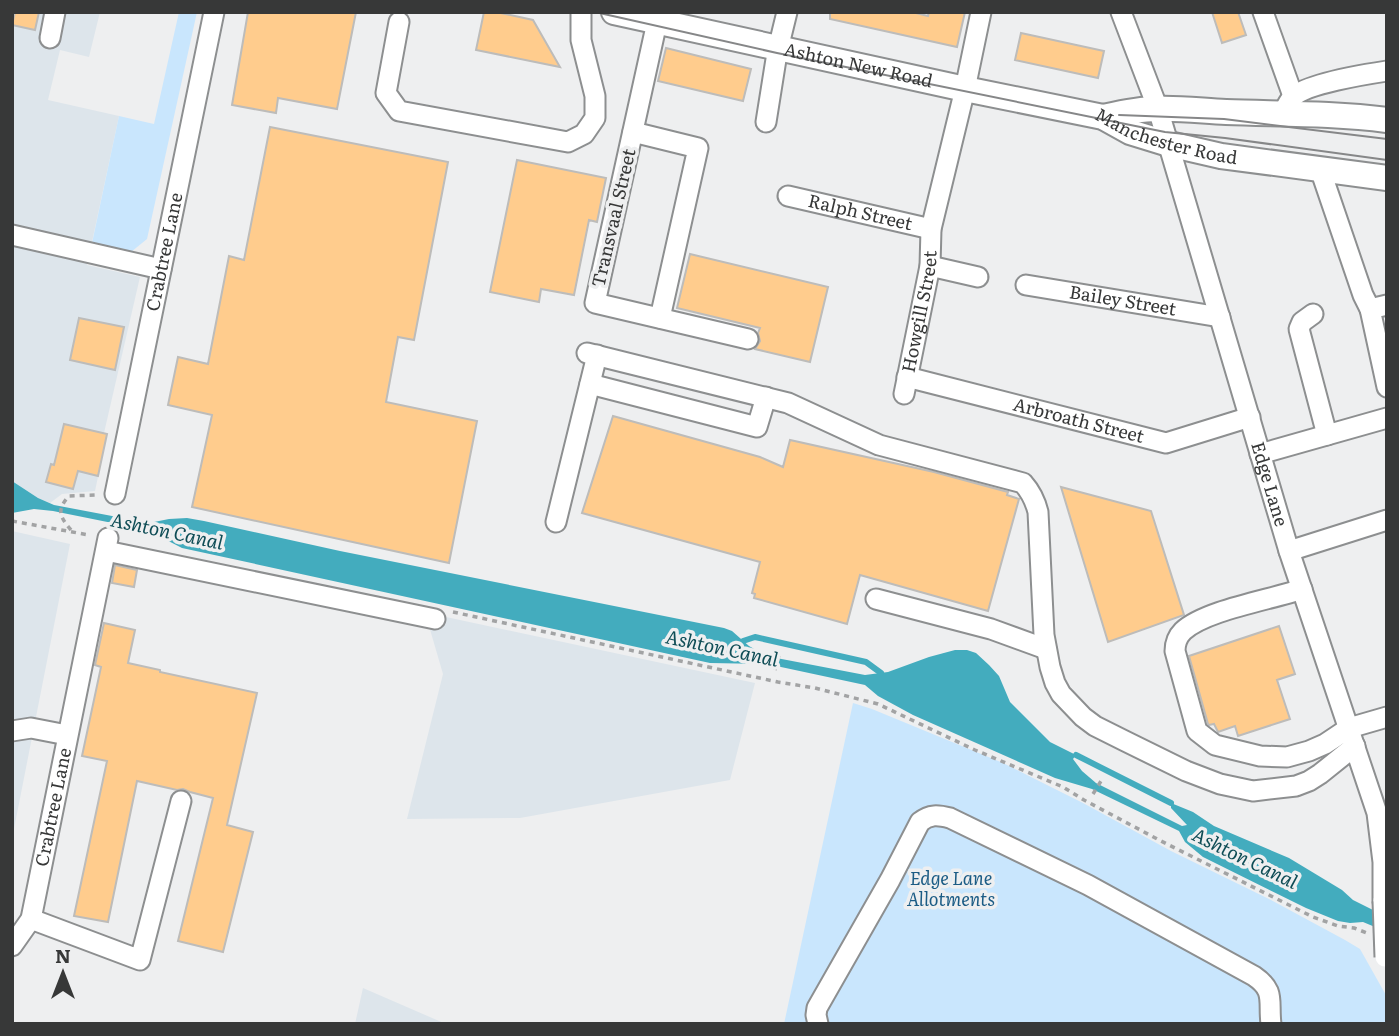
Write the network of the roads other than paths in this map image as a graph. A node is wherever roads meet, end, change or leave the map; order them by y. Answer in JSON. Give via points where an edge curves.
{"nodes":[{"id":1,"x":55,"y":12,"type":"edge"},
{"id":2,"x":214,"y":12,"type":"edge"},
{"id":3,"x":581,"y":12,"type":"edge"},
{"id":4,"x":614,"y":12,"type":"edge"},
{"id":5,"x":787,"y":12,"type":"edge"},
{"id":6,"x":981,"y":12,"type":"edge"},
{"id":7,"x":1121,"y":12,"type":"edge"},
{"id":8,"x":1264,"y":12,"type":"edge"},
{"id":9,"x":400,"y":22,"type":"dead end"},
{"id":10,"x":657,"y":22,"type":"junction"},
{"id":11,"x":50,"y":38,"type":"dead end"},
{"id":12,"x":779,"y":47,"type":"junction"},
{"id":13,"x":1387,"y":71,"type":"edge"},
{"id":14,"x":965,"y":89,"type":"junction"},
{"id":15,"x":1288,"y":104,"type":"junction"},
{"id":16,"x":1158,"y":109,"type":"junction"},
{"id":17,"x":1103,"y":117,"type":"junction"},
{"id":18,"x":1387,"y":120,"type":"edge"},
{"id":19,"x":766,"y":122,"type":"dead end"},
{"id":20,"x":633,"y":132,"type":"junction"},
{"id":21,"x":1169,"y":144,"type":"junction"},
{"id":22,"x":1320,"y":169,"type":"junction"},
{"id":23,"x":1387,"y":178,"type":"edge"},
{"id":24,"x":788,"y":196,"type":"dead end"},
{"id":25,"x":931,"y":229,"type":"junction"},
{"id":26,"x":12,"y":235,"type":"edge"},
{"id":27,"x":930,"y":266,"type":"junction"},
{"id":28,"x":161,"y":269,"type":"junction"},
{"id":29,"x":978,"y":277,"type":"dead end"},
{"id":30,"x":1026,"y":285,"type":"dead end"},
{"id":31,"x":1378,"y":307,"type":"edge"},
{"id":32,"x":1313,"y":314,"type":"dead end"},
{"id":33,"x":1220,"y":317,"type":"junction"},
{"id":34,"x":660,"y":318,"type":"junction"},
{"id":35,"x":748,"y":339,"type":"dead end"},
{"id":36,"x":590,"y":384,"type":"junction"},
{"id":37,"x":906,"y":385,"type":"joint"},
{"id":38,"x":1387,"y":387,"type":"edge"},
{"id":39,"x":766,"y":397,"type":"junction"},
{"id":40,"x":1250,"y":417,"type":"junction"},
{"id":41,"x":1387,"y":418,"type":"edge"},
{"id":42,"x":1327,"y":435,"type":"junction"},
{"id":43,"x":1261,"y":454,"type":"junction"},
{"id":44,"x":115,"y":494,"type":"road end"},
{"id":45,"x":1387,"y":520,"type":"edge"},
{"id":46,"x":556,"y":522,"type":"dead end"},
{"id":47,"x":1289,"y":551,"type":"junction"},
{"id":48,"x":1302,"y":589,"type":"junction"},
{"id":49,"x":876,"y":599,"type":"dead end"},
{"id":50,"x":440,"y":615,"type":"road end"},
{"id":51,"x":1046,"y":649,"type":"junction"},
{"id":52,"x":1387,"y":716,"type":"edge"},
{"id":53,"x":12,"y":731,"type":"edge"},
{"id":54,"x":67,"y":735,"type":"junction"},
{"id":55,"x":1352,"y":737,"type":"junction"},
{"id":56,"x":181,"y":801,"type":"dead end"},
{"id":57,"x":1385,"y":862,"type":"edge"},
{"id":58,"x":31,"y":919,"type":"junction"},
{"id":59,"x":12,"y":946,"type":"edge"},
{"id":60,"x":1386,"y":960,"type":"edge"},
{"id":61,"x":818,"y":1024,"type":"edge"},
{"id":62,"x":1271,"y":1024,"type":"edge"}],
"edges":[{"from":1,"to":11,"type":"street"},
{"from":2,"to":28,"type":"street","name":"Crabtree Lane"},
{"from":3,"to":9,"type":"street","via":[[595,118],[584,134],[568,142],[399,111],[386,93]]},
{"from":4,"to":10,"type":"main road","name":"Ashton New Road"},
{"from":5,"to":12,"type":"street"},
{"from":6,"to":14,"type":"street","name":"Howgill Street"},
{"from":7,"to":16,"type":"street","name":"Edge Lane"},
{"from":8,"to":15,"type":"street","via":[[1282,64]]},
{"from":10,"to":12,"type":"main road","name":"Ashton New Road"},
{"from":10,"to":20,"type":"street","name":"Transvaal Street"},
{"from":12,"to":14,"type":"main road","name":"Ashton New Road"},
{"from":12,"to":19,"type":"street"},
{"from":13,"to":15,"type":"street","via":[[1331,82]]},
{"from":14,"to":17,"type":"main road","name":"Ashton New Road"},
{"from":14,"to":25,"type":"street","name":"Howgill Street"},
{"from":15,"to":16,"type":"main road","name":"Manchester Road"},
{"from":15,"to":18,"type":"main road","name":"Manchester Road"},
{"from":16,"to":17,"type":"main road","name":"Manchester Road"},
{"from":16,"to":21,"type":"street","name":"Edge Lane"},
{"from":17,"to":21,"type":"main road","name":"Manchester Road","via":[[1130,132]]},
{"from":20,"to":34,"type":"street","via":[[698,148]]},
{"from":20,"to":34,"type":"street","name":"Transvaal Street","via":[[595,303]]},
{"from":21,"to":22,"type":"main road","name":"Manchester Road"},
{"from":21,"to":33,"type":"street","name":"Edge Lane"},
{"from":22,"to":23,"type":"main road","name":"Manchester Road"},
{"from":22,"to":31,"type":"street","via":[[1363,295]]},
{"from":24,"to":25,"type":"street","name":"Ralph Street"},
{"from":25,"to":27,"type":"street","name":"Howgill Street"},
{"from":26,"to":28,"type":"street"},
{"from":27,"to":29,"type":"street"},
{"from":27,"to":37,"type":"street","name":"Howgill Street"},
{"from":28,"to":44,"type":"street","name":"Crabtree Lane"},
{"from":30,"to":33,"type":"street","name":"Bailey Street"},
{"from":31,"to":38,"type":"street"},
{"from":32,"to":42,"type":"street","via":[[1299,329]]},
{"from":33,"to":40,"type":"street","name":"Edge Lane"},
{"from":34,"to":35,"type":"street","name":"Transvaal Street"},
{"from":36,"to":39,"type":"street","via":[[757,427]]},
{"from":36,"to":39,"type":"street","via":[[592,354]]},
{"from":36,"to":46,"type":"street"},
{"from":37,"to":40,"type":"street","name":"Arbroath Street","via":[[1166,443]]},
{"from":39,"to":51,"type":"street","via":[[879,445],[1023,483],[1038,512]]},
{"from":40,"to":43,"type":"street","name":"Edge Lane"},
{"from":41,"to":42,"type":"street"},
{"from":42,"to":43,"type":"street"},
{"from":43,"to":47,"type":"street","name":"Edge Lane"},
{"from":45,"to":47,"type":"street"},
{"from":47,"to":48,"type":"street","name":"Edge Lane"},
{"from":48,"to":55,"type":"street","name":"Edge Lane"},
{"from":48,"to":55,"type":"street","via":[[1218,613],[1177,638],[1175,651],[1191,716],[1197,731],[1216,745],[1261,756],[1287,757]]},
{"from":49,"to":51,"type":"street","via":[[991,629]]},
{"from":50,"to":54,"type":"street","name":"Crabtree Lane","via":[[107,544]]},
{"from":51,"to":55,"type":"street","via":[[1055,683],[1083,717],[1220,785],[1253,791],[1296,786],[1320,774]]},
{"from":52,"to":55,"type":"street"},
{"from":53,"to":54,"type":"street","via":[[31,728]]},
{"from":54,"to":58,"type":"street","name":"Crabtree Lane"},
{"from":55,"to":57,"type":"street","name":"Edge Lane","via":[[1377,813]]},
{"from":56,"to":58,"type":"street","via":[[140,960]]},
{"from":57,"to":60,"type":"street","name":"Edge Lane","bridge":true},
{"from":58,"to":59,"type":"street","name":"Crabtree Lane"},
{"from":61,"to":62,"type":"street","via":[[817,1008],[920,822],[936,815],[1088,885],[1255,976],[1268,988]]}]}
